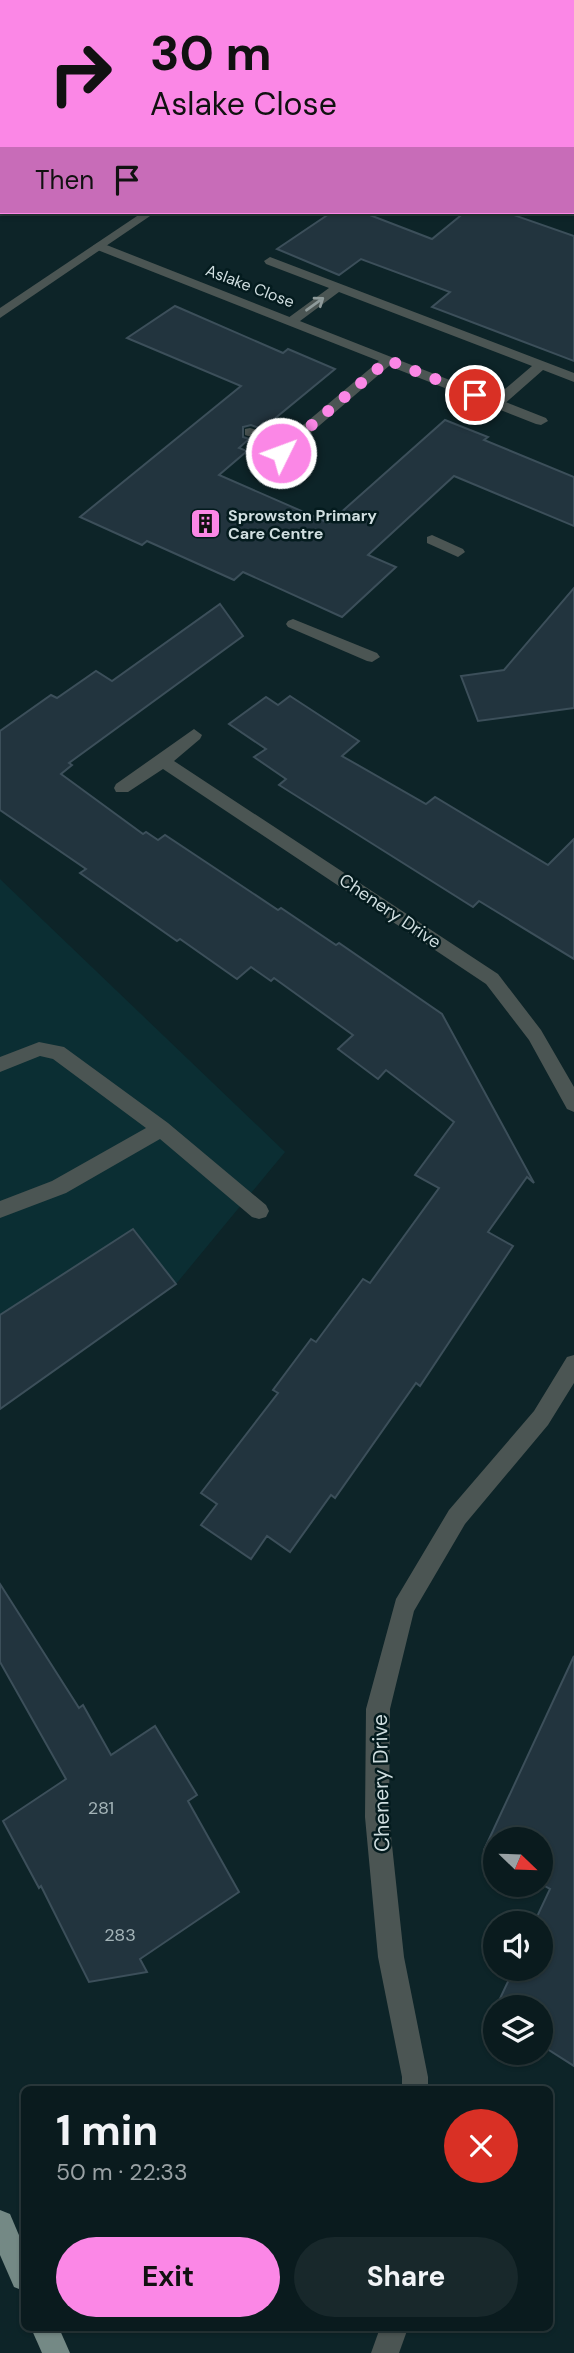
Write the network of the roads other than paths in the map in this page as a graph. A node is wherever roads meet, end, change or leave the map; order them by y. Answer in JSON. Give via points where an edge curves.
{"nodes":[{"id":1,"x":147,"y":214,"type":"edge"},
{"id":2,"x":99,"y":246,"type":"junction"},
{"id":3,"x":270,"y":261,"type":"dead end"},
{"id":4,"x":338,"y":288,"type":"junction"},
{"id":5,"x":0,"y":314,"type":"edge"},
{"id":6,"x":292,"y":321,"type":"junction"},
{"id":7,"x":388,"y":360,"type":"junction"},
{"id":8,"x":541,"y":365,"type":"junction"},
{"id":9,"x":574,"y":378,"type":"edge"},
{"id":10,"x":497,"y":404,"type":"junction"},
{"id":11,"x":541,"y":421,"type":"dead end"},
{"id":12,"x":250,"y":432,"type":"dead end"},
{"id":13,"x":285,"y":443,"type":"junction"},
{"id":14,"x":296,"y":480,"type":"dead end"},
{"id":15,"x":432,"y":540,"type":"dead end"},
{"id":16,"x":458,"y":552,"type":"dead end"},
{"id":17,"x":293,"y":624,"type":"dead end"},
{"id":18,"x":372,"y":657,"type":"dead end"},
{"id":19,"x":194,"y":735,"type":"dead end"},
{"id":20,"x":163,"y":761,"type":"junction"},
{"id":21,"x":122,"y":788,"type":"dead end"},
{"id":22,"x":0,"y":1065,"type":"edge"},
{"id":23,"x":574,"y":1104,"type":"edge"},
{"id":24,"x":161,"y":1129,"type":"junction"},
{"id":25,"x":0,"y":1210,"type":"edge"},
{"id":26,"x":259,"y":1211,"type":"dead end"},
{"id":27,"x":574,"y":1364,"type":"edge"},
{"id":28,"x":414,"y":2086,"type":"edge"},
{"id":29,"x":0,"y":2224,"type":"edge"},
{"id":30,"x":21,"y":2270,"type":"edge"},
{"id":31,"x":46,"y":2331,"type":"edge"},
{"id":32,"x":393,"y":2331,"type":"edge"},
{"id":33,"x":56,"y":2353,"type":"edge"},
{"id":34,"x":384,"y":2353,"type":"edge"}],
"edges":[{"from":1,"to":2,"type":"street"},
{"from":2,"to":5,"type":"street"},
{"from":2,"to":6,"type":"street","name":"Aslake Close"},
{"from":3,"to":4,"type":"street"},
{"from":6,"to":4,"type":"street","one_way":true},
{"from":4,"to":8,"type":"street"},
{"from":6,"to":7,"type":"street","name":"Aslake Close"},
{"from":7,"to":10,"type":"street","name":"Aslake Close"},
{"from":7,"to":13,"type":"street"},
{"from":8,"to":9,"type":"street"},
{"from":8,"to":10,"type":"street"},
{"from":10,"to":11,"type":"street","name":"Aslake Close"},
{"from":12,"to":13,"type":"street"},
{"from":13,"to":14,"type":"street","via":[[282,464]]},
{"from":15,"to":16,"type":"street"},
{"from":17,"to":18,"type":"street"},
{"from":19,"to":20,"type":"street"},
{"from":20,"to":21,"type":"street"},
{"from":20,"to":23,"type":"street","name":"Chenery Drive","via":[[492,979],[535,1035]]},
{"from":22,"to":24,"type":"street","via":[[39,1049],[58,1052]]},
{"from":24,"to":25,"type":"street","via":[[59,1187]]},
{"from":24,"to":26,"type":"street"},
{"from":27,"to":28,"type":"street","name":"Chenery Drive","via":[[541,1418],[457,1517],[404,1607],[379,1709],[377,1817],[388,1931]]},
{"from":29,"to":30,"type":"main road"},
{"from":31,"to":33,"type":"main road"},
{"from":32,"to":34,"type":"street"}]}
